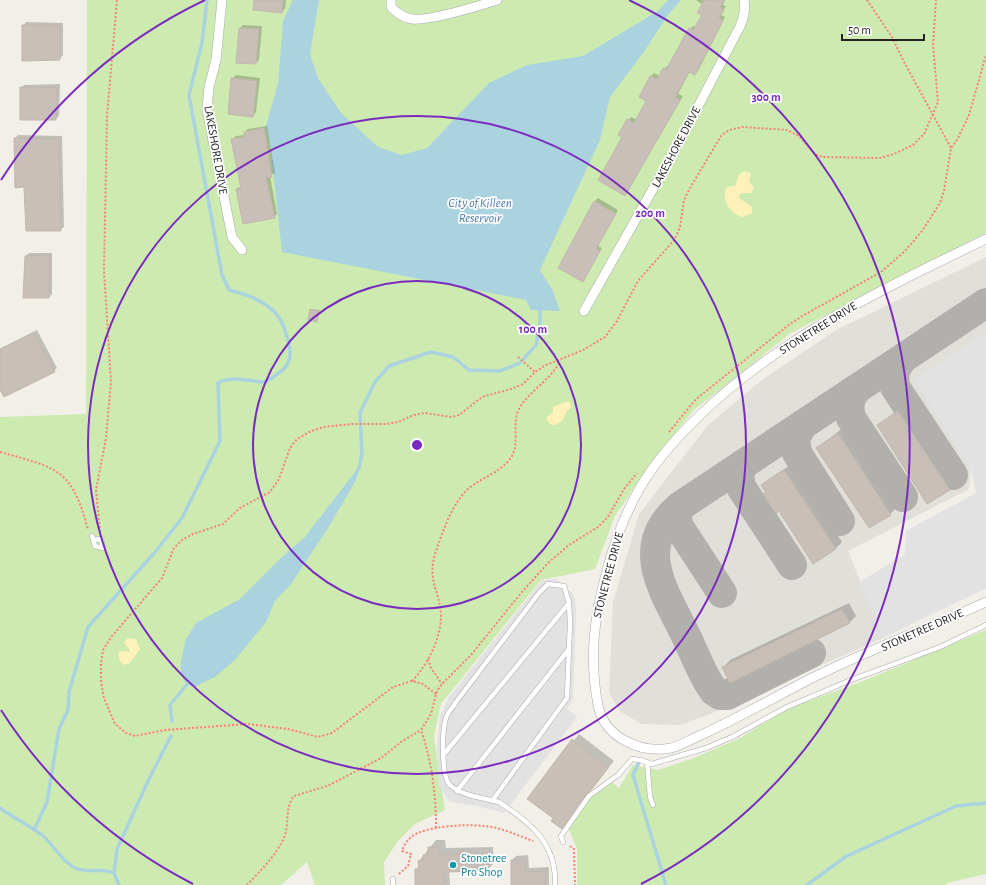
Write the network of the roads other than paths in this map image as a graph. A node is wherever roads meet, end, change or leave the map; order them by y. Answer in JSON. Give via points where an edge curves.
{"nodes":[{"id":1,"x":222,"y":0,"type":"edge"},
{"id":2,"x":391,"y":0,"type":"edge"},
{"id":3,"x":497,"y":0,"type":"edge"},
{"id":4,"x":744,"y":0,"type":"edge"},
{"id":5,"x":986,"y":239,"type":"edge"},
{"id":6,"x":242,"y":250,"type":"dead end"},
{"id":7,"x":584,"y":311,"type":"dead end"},
{"id":8,"x":986,"y":602,"type":"edge"},
{"id":9,"x":569,"y":603,"type":"junction"},
{"id":10,"x":986,"y":626,"type":"edge"},
{"id":11,"x":569,"y":650,"type":"junction"},
{"id":12,"x":444,"y":754,"type":"junction"},
{"id":13,"x":647,"y":762,"type":"junction"},
{"id":14,"x":457,"y":790,"type":"junction"},
{"id":15,"x":492,"y":801,"type":"junction"},
{"id":16,"x":653,"y":805,"type":"dead end"},
{"id":17,"x":563,"y":842,"type":"road end"},
{"id":18,"x":393,"y":879,"type":"road end"},
{"id":19,"x":393,"y":885,"type":"edge"},
{"id":20,"x":555,"y":885,"type":"edge"}],
"edges":[{"from":1,"to":6,"type":"street","name":"LAKESHORE DRIVE","via":[[216,60],[208,87],[207,110],[232,236]]},
{"from":2,"to":3,"type":"street","via":[[391,7],[399,15],[413,19]]},
{"from":4,"to":7,"type":"street","name":"LAKESHORE DRIVE","via":[[743,22],[738,32]]},
{"from":5,"to":8,"type":"street","name":"STONETREE DRIVE","via":[[829,318],[742,378],[676,438],[636,495],[621,527],[610,560],[595,617],[594,677],[598,708],[604,722],[622,739],[640,749],[671,748],[823,672]]},
{"from":9,"to":11,"type":"lane"},
{"from":9,"to":12,"type":"lane"},
{"from":9,"to":12,"type":"lane","via":[[564,586],[548,584],[539,593],[446,718]]},
{"from":10,"to":13,"type":"lane","via":[[940,647],[787,707],[706,748],[665,761],[652,764]]},
{"from":11,"to":14,"type":"lane"},
{"from":11,"to":15,"type":"lane","via":[[567,698]]},
{"from":12,"to":14,"type":"lane","via":[[448,784]]},
{"from":13,"to":16,"type":"lane"},
{"from":13,"to":17,"type":"lane","via":[[632,759],[618,775],[589,796],[565,828],[561,836]]},
{"from":14,"to":15,"type":"lane"},
{"from":15,"to":20,"type":"lane","via":[[508,808],[536,830],[547,845]]},
{"from":18,"to":19,"type":"lane"}]}
